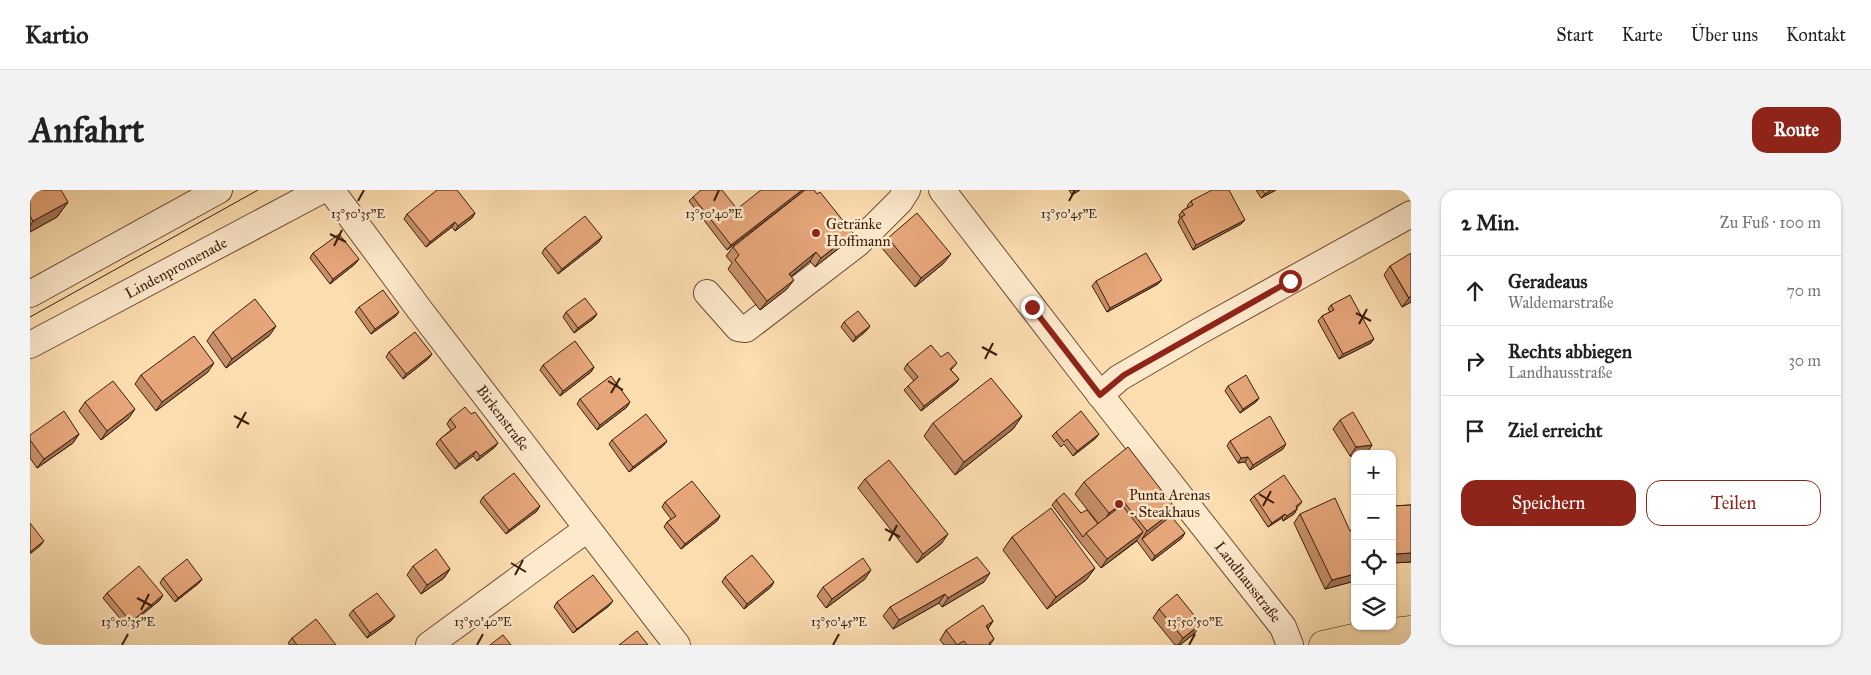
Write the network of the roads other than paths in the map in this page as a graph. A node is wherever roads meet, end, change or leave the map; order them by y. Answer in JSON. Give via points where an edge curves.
{"nodes":[{"id":1,"x":219,"y":190,"type":"edge"},
{"id":2,"x":322,"y":190,"type":"edge"},
{"id":3,"x":332,"y":190,"type":"edge"},
{"id":4,"x":907,"y":190,"type":"edge"},
{"id":5,"x":942,"y":190,"type":"edge"},
{"id":6,"x":1411,"y":214,"type":"edge"},
{"id":7,"x":707,"y":293,"type":"dead end"},
{"id":8,"x":30,"y":294,"type":"edge"},
{"id":9,"x":30,"y":346,"type":"edge"},
{"id":10,"x":1100,"y":395,"type":"junction"},
{"id":11,"x":587,"y":528,"type":"junction"},
{"id":12,"x":1411,"y":630,"type":"edge"},
{"id":13,"x":429,"y":645,"type":"edge"},
{"id":14,"x":677,"y":645,"type":"edge"},
{"id":15,"x":1290,"y":645,"type":"edge"},
{"id":16,"x":1323,"y":645,"type":"edge"}],
"edges":[{"from":1,"to":8,"type":"street"},
{"from":2,"to":9,"type":"street","name":"Lindenpromenade"},
{"from":3,"to":11,"type":"street","name":"Birkenstraße"},
{"from":4,"to":7,"type":"street","via":[[857,244],[746,329],[738,328]]},
{"from":5,"to":10,"type":"street","name":"Landhausstraße"},
{"from":6,"to":10,"type":"street","via":[[1124,375]]},
{"from":10,"to":15,"type":"street","name":"Landhausstraße","via":[[1283,626]]},
{"from":11,"to":13,"type":"street"},
{"from":11,"to":14,"type":"street","name":"Birkenstraße"},
{"from":12,"to":16,"type":"main road"}]}
